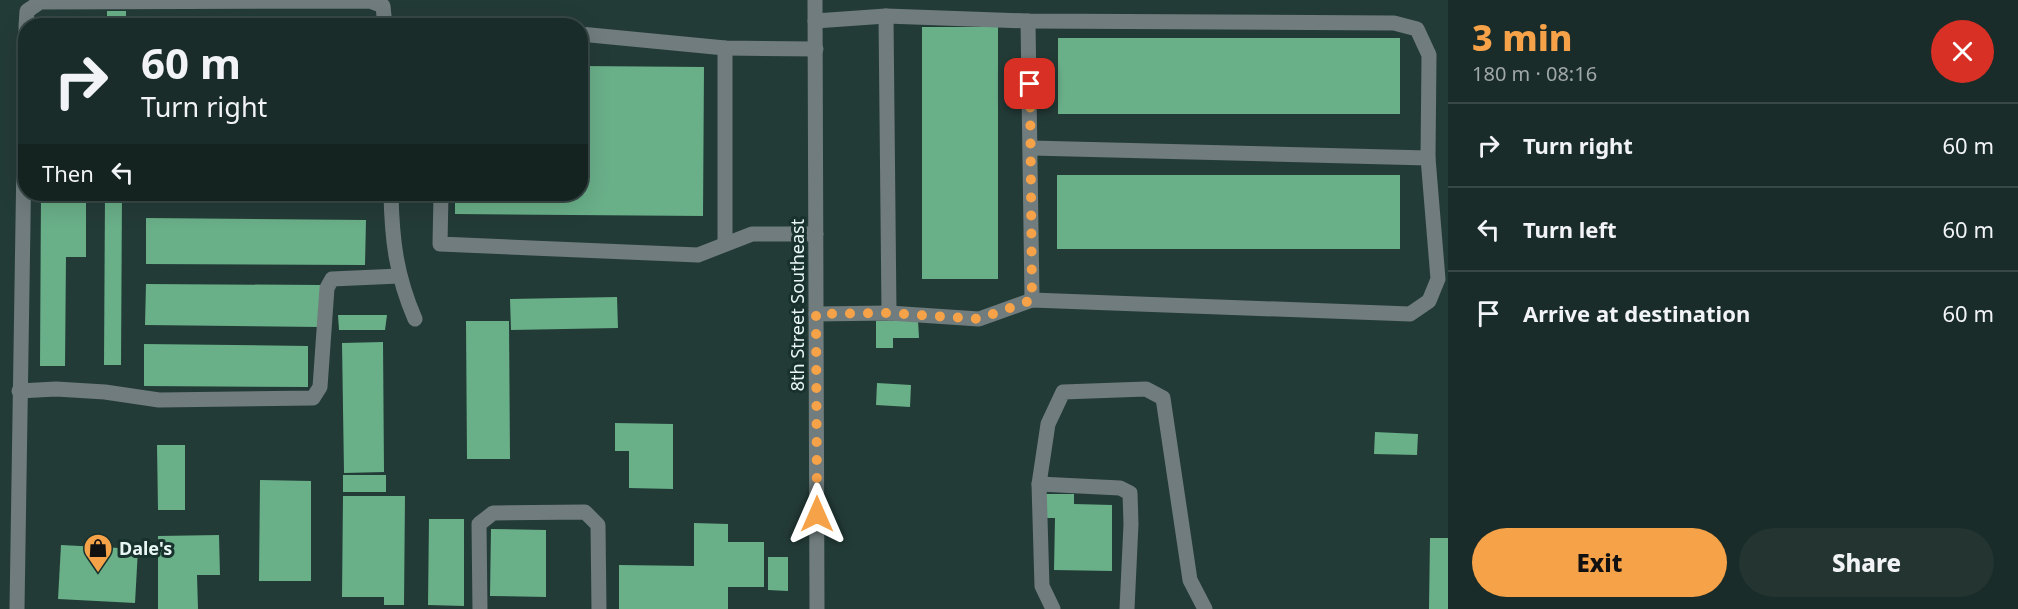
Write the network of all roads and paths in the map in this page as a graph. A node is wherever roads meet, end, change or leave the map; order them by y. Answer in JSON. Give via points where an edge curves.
{"nodes":[{"id":1,"x":815,"y":0,"type":"edge"},
{"id":2,"x":886,"y":16,"type":"junction"},
{"id":3,"x":27,"y":18,"type":"edge"},
{"id":4,"x":384,"y":18,"type":"edge"},
{"id":5,"x":815,"y":21,"type":"junction"},
{"id":6,"x":1028,"y":21,"type":"junction"},
{"id":7,"x":588,"y":35,"type":"edge"},
{"id":8,"x":725,"y":48,"type":"junction"},
{"id":9,"x":816,"y":49,"type":"junction"},
{"id":10,"x":1031,"y":148,"type":"junction"},
{"id":11,"x":1428,"y":158,"type":"junction"},
{"id":12,"x":23,"y":201,"type":"edge"},
{"id":13,"x":391,"y":201,"type":"edge"},
{"id":14,"x":441,"y":201,"type":"edge"},
{"id":15,"x":816,"y":234,"type":"junction"},
{"id":16,"x":725,"y":244,"type":"junction"},
{"id":17,"x":399,"y":276,"type":"junction"},
{"id":18,"x":1032,"y":300,"type":"junction"},
{"id":19,"x":889,"y":313,"type":"junction"},
{"id":20,"x":816,"y":314,"type":"junction"},
{"id":21,"x":415,"y":319,"type":"dead end"},
{"id":22,"x":20,"y":391,"type":"junction"},
{"id":23,"x":1039,"y":484,"type":"junction"},
{"id":24,"x":17,"y":609,"type":"edge"},
{"id":25,"x":480,"y":609,"type":"edge"},
{"id":26,"x":599,"y":609,"type":"edge"},
{"id":27,"x":817,"y":609,"type":"edge"},
{"id":28,"x":1053,"y":609,"type":"edge"},
{"id":29,"x":1127,"y":609,"type":"edge"},
{"id":30,"x":1205,"y":609,"type":"edge"}],
"edges":[{"from":1,"to":5,"type":"street","name":"8th Street Southeast"},
{"from":2,"to":5,"type":"street"},
{"from":2,"to":6,"type":"street"},
{"from":2,"to":19,"type":"street"},
{"from":3,"to":4,"type":"street","via":[[27,11],[40,2],[370,0],[383,6]]},
{"from":5,"to":9,"type":"street","name":"8th Street Southeast"},
{"from":6,"to":10,"type":"street"},
{"from":6,"to":11,"type":"street","via":[[1394,23],[1417,30],[1429,55]]},
{"from":7,"to":8,"type":"street"},
{"from":8,"to":9,"type":"street"},
{"from":8,"to":16,"type":"street"},
{"from":9,"to":15,"type":"street","name":"8th Street Southeast"},
{"from":10,"to":11,"type":"street"},
{"from":10,"to":18,"type":"street"},
{"from":11,"to":18,"type":"street","via":[[1438,279],[1429,301],[1410,314]]},
{"from":12,"to":22,"type":"street"},
{"from":13,"to":17,"type":"street"},
{"from":14,"to":16,"type":"street","via":[[440,244],[698,255]]},
{"from":15,"to":16,"type":"street","via":[[752,234]]},
{"from":15,"to":20,"type":"street","name":"8th Street Southeast"},
{"from":17,"to":21,"type":"street"},
{"from":17,"to":22,"type":"street","via":[[332,279],[327,288],[320,387],[313,398],[159,400],[105,392]]},
{"from":18,"to":19,"type":"street","via":[[979,319]]},
{"from":19,"to":20,"type":"street"},
{"from":20,"to":27,"type":"street","name":"8th Street Southeast"},
{"from":22,"to":24,"type":"street"},
{"from":23,"to":28,"type":"street","via":[[1042,586]]},
{"from":23,"to":29,"type":"street","via":[[1120,488],[1130,493]]},
{"from":23,"to":30,"type":"street","via":[[1048,424],[1063,392],[1146,388],[1164,398],[1190,580]]},
{"from":25,"to":26,"type":"street","via":[[479,524],[493,513],[585,513],[598,525]]}]}
